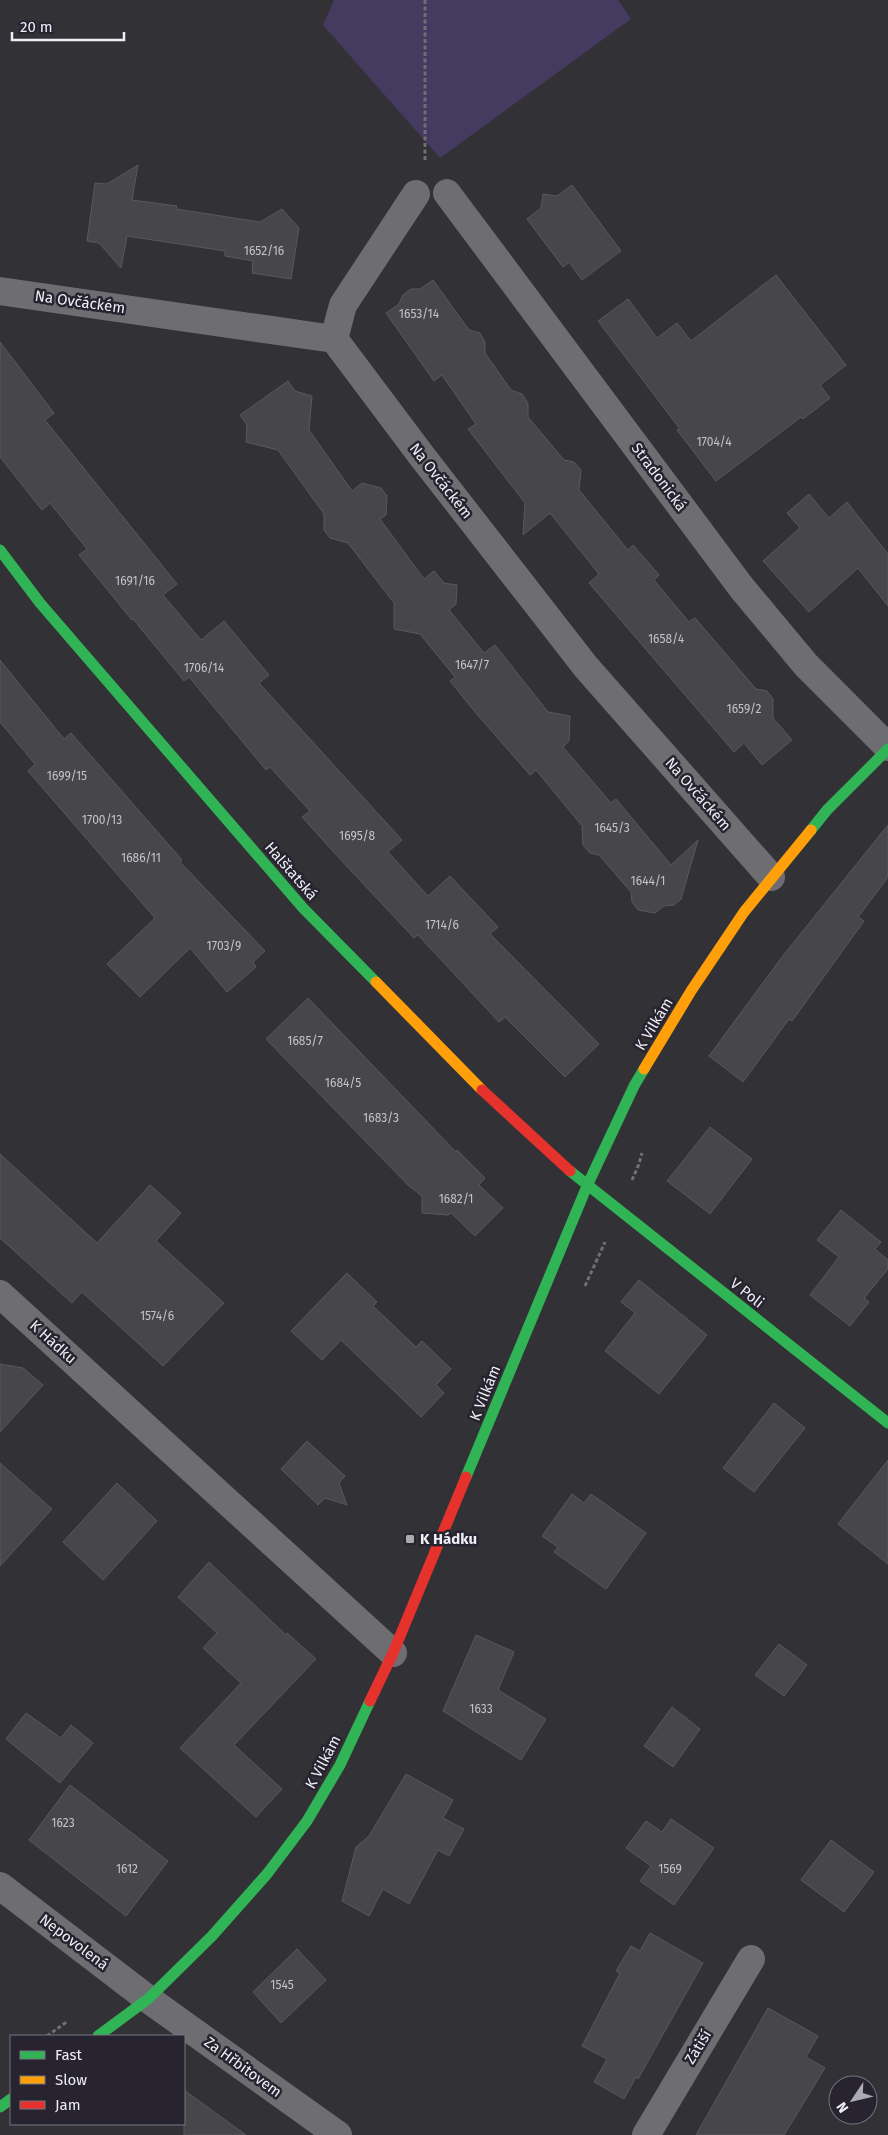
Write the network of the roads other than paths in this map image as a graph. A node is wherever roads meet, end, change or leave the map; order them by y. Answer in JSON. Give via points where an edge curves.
{"nodes":[{"id":1,"x":421,"y":182,"type":"road end"},
{"id":2,"x":447,"y":192,"type":"dead end"},
{"id":3,"x":0,"y":291,"type":"edge"},
{"id":4,"x":334,"y":339,"type":"junction"},
{"id":5,"x":0,"y":550,"type":"edge"},
{"id":6,"x":888,"y":748,"type":"edge"},
{"id":7,"x":771,"y":877,"type":"junction"},
{"id":8,"x":587,"y":1186,"type":"junction"},
{"id":9,"x":0,"y":1294,"type":"edge"},
{"id":10,"x":888,"y":1423,"type":"edge"},
{"id":11,"x":393,"y":1653,"type":"junction"},
{"id":12,"x":0,"y":1886,"type":"edge"},
{"id":13,"x":750,"y":1959,"type":"dead end"},
{"id":14,"x":148,"y":1999,"type":"junction"},
{"id":15,"x":99,"y":2035,"type":"edge"},
{"id":16,"x":10,"y":2100,"type":"edge"},
{"id":17,"x":0,"y":2108,"type":"edge"},
{"id":18,"x":338,"y":2135,"type":"edge"},
{"id":19,"x":646,"y":2135,"type":"edge"}],
"edges":[{"from":1,"to":4,"type":"street","via":[[343,305]]},
{"from":2,"to":6,"type":"street","name":"Stradonická","via":[[741,587],[806,665]]},
{"from":3,"to":4,"type":"street","name":"Na Ovčáckém"},
{"from":4,"to":7,"type":"street","name":"Na Ovčáckém","via":[[586,667]]},
{"from":5,"to":8,"type":"street","name":"Halštatská","via":[[40,603],[303,908],[467,1076]]},
{"from":6,"to":7,"type":"street","name":"K Vilkám","via":[[827,810]]},
{"from":7,"to":8,"type":"street","name":"K Vilkám","via":[[691,991],[634,1086]]},
{"from":8,"to":10,"type":"street","name":"V Poli"},
{"from":8,"to":11,"type":"street","name":"K Vilkám"},
{"from":9,"to":11,"type":"street","name":"K Hádku"},
{"from":11,"to":14,"type":"street","name":"K Vilkám","via":[[340,1764],[307,1821],[267,1874],[212,1936]]},
{"from":12,"to":14,"type":"street","name":"Nepovolená"},
{"from":13,"to":19,"type":"street","name":"Zátiší"},
{"from":14,"to":15,"type":"street","name":"K Vilkám"},
{"from":14,"to":18,"type":"street","name":"Za Hřbitovem"},
{"from":16,"to":17,"type":"street"}]}
